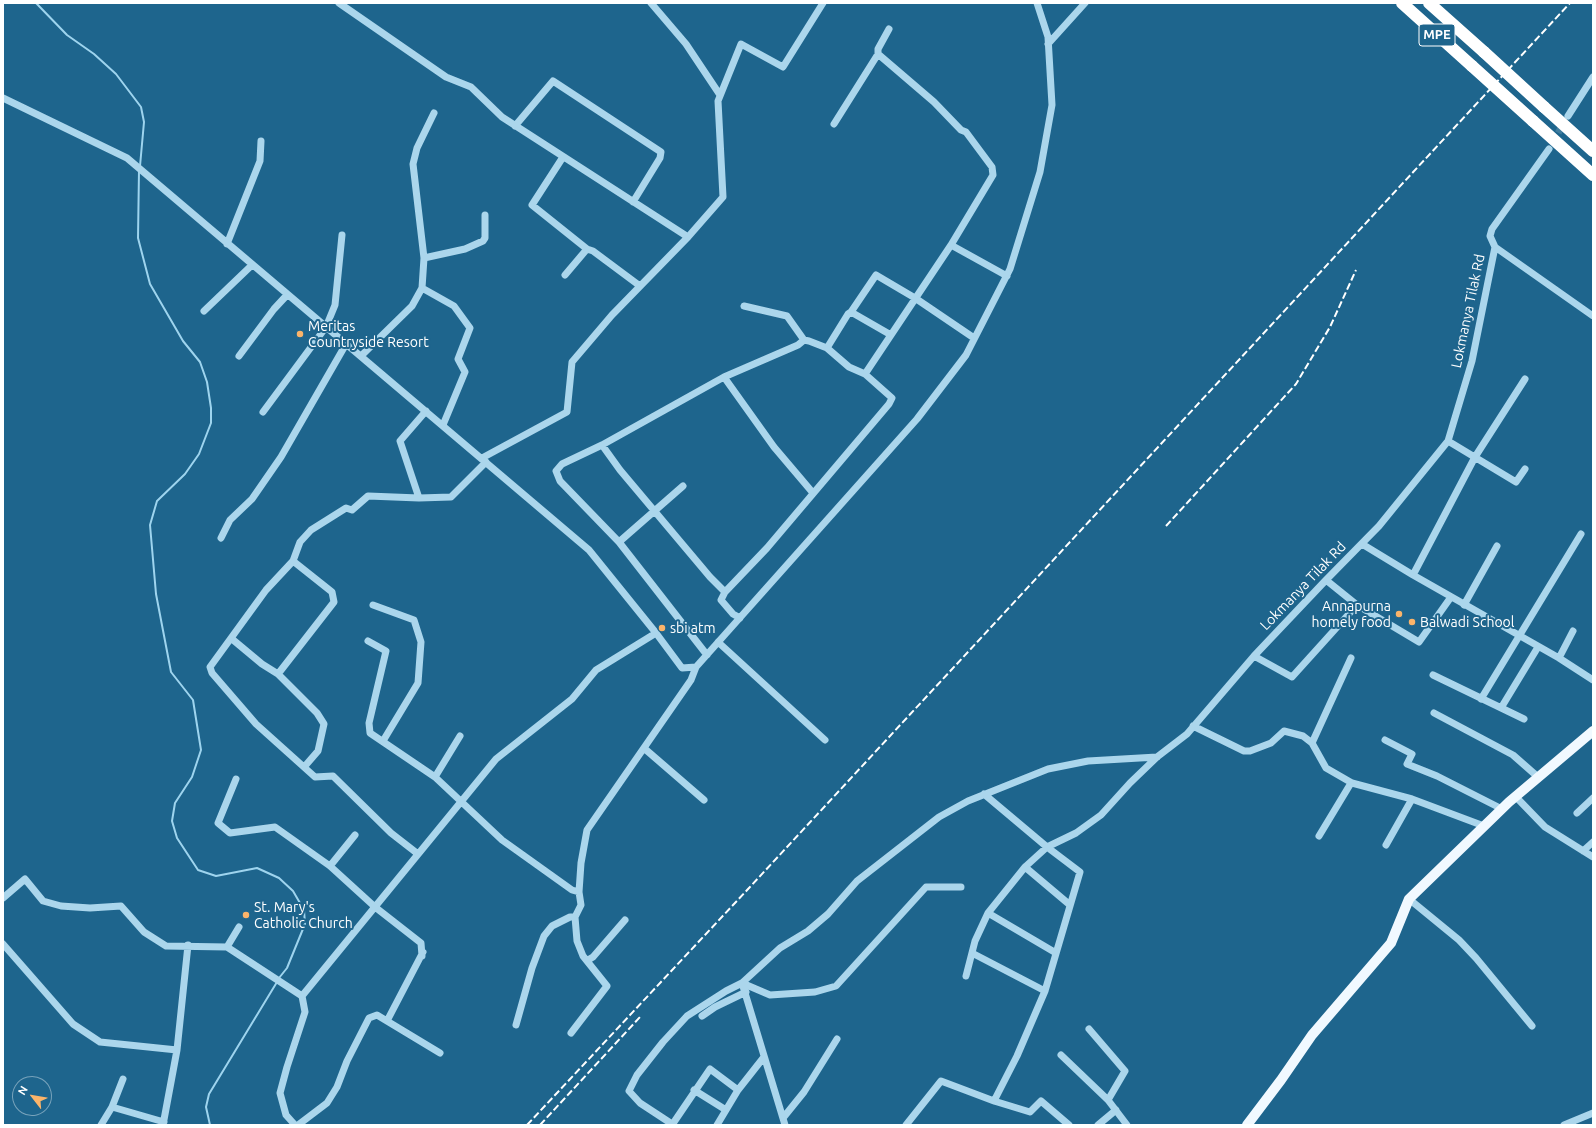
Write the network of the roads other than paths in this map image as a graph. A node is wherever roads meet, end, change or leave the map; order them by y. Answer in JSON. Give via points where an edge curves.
{"nodes":[{"id":1,"x":339,"y":3,"type":"edge"},
{"id":2,"x":650,"y":3,"type":"edge"},
{"id":3,"x":824,"y":3,"type":"edge"},
{"id":4,"x":1037,"y":3,"type":"edge"},
{"id":5,"x":1085,"y":3,"type":"edge"},
{"id":6,"x":1402,"y":3,"type":"edge"},
{"id":7,"x":1429,"y":3,"type":"edge"},
{"id":8,"x":889,"y":29,"type":"dead end"},
{"id":9,"x":1048,"y":44,"type":"junction"},
{"id":10,"x":878,"y":54,"type":"junction"},
{"id":11,"x":1593,"y":77,"type":"edge"},
{"id":12,"x":720,"y":95,"type":"junction"},
{"id":13,"x":3,"y":98,"type":"edge"},
{"id":14,"x":434,"y":113,"type":"dead end"},
{"id":15,"x":1568,"y":116,"type":"tunnel mouth"},
{"id":16,"x":834,"y":124,"type":"dead end"},
{"id":17,"x":515,"y":126,"type":"junction"},
{"id":18,"x":261,"y":141,"type":"dead end"},
{"id":19,"x":1549,"y":149,"type":"tunnel mouth"},
{"id":20,"x":1593,"y":151,"type":"edge"},
{"id":21,"x":564,"y":157,"type":"junction"},
{"id":22,"x":1593,"y":175,"type":"edge"},
{"id":23,"x":633,"y":202,"type":"junction"},
{"id":24,"x":485,"y":215,"type":"dead end"},
{"id":25,"x":342,"y":236,"type":"dead end"},
{"id":26,"x":688,"y":238,"type":"junction"},
{"id":27,"x":227,"y":244,"type":"junction"},
{"id":28,"x":951,"y":244,"type":"junction"},
{"id":29,"x":1495,"y":247,"type":"junction"},
{"id":30,"x":587,"y":249,"type":"junction"},
{"id":31,"x":424,"y":258,"type":"junction"},
{"id":32,"x":252,"y":265,"type":"junction"},
{"id":33,"x":565,"y":275,"type":"dead end"},
{"id":34,"x":1007,"y":276,"type":"junction"},
{"id":35,"x":640,"y":286,"type":"junction"},
{"id":36,"x":422,"y":288,"type":"junction"},
{"id":37,"x":287,"y":294,"type":"junction"},
{"id":38,"x":915,"y":298,"type":"junction"},
{"id":39,"x":744,"y":306,"type":"dead end"},
{"id":40,"x":204,"y":311,"type":"dead end"},
{"id":41,"x":851,"y":312,"type":"junction"},
{"id":42,"x":1593,"y":316,"type":"edge"},
{"id":43,"x":326,"y":327,"type":"junction"},
{"id":44,"x":891,"y":335,"type":"junction"},
{"id":45,"x":974,"y":338,"type":"junction"},
{"id":46,"x":804,"y":340,"type":"junction"},
{"id":47,"x":346,"y":344,"type":"junction"},
{"id":48,"x":827,"y":348,"type":"junction"},
{"id":49,"x":239,"y":356,"type":"dead end"},
{"id":50,"x":361,"y":356,"type":"junction"},
{"id":51,"x":865,"y":374,"type":"junction"},
{"id":52,"x":724,"y":377,"type":"junction"},
{"id":53,"x":1524,"y":379,"type":"dead end"},
{"id":54,"x":426,"y":411,"type":"junction"},
{"id":55,"x":263,"y":412,"type":"dead end"},
{"id":56,"x":443,"y":425,"type":"junction"},
{"id":57,"x":1448,"y":441,"type":"junction"},
{"id":58,"x":602,"y":445,"type":"junction"},
{"id":59,"x":1475,"y":457,"type":"junction"},
{"id":60,"x":484,"y":460,"type":"junction"},
{"id":61,"x":1525,"y":469,"type":"dead end"},
{"id":62,"x":683,"y":486,"type":"dead end"},
{"id":63,"x":812,"y":493,"type":"junction"},
{"id":64,"x":419,"y":498,"type":"junction"},
{"id":65,"x":655,"y":510,"type":"junction"},
{"id":66,"x":1581,"y":534,"type":"dead end"},
{"id":67,"x":221,"y":538,"type":"dead end"},
{"id":68,"x":619,"y":542,"type":"junction"},
{"id":69,"x":1362,"y":544,"type":"junction"},
{"id":70,"x":1497,"y":546,"type":"dead end"},
{"id":71,"x":293,"y":561,"type":"junction"},
{"id":72,"x":1413,"y":575,"type":"junction"},
{"id":73,"x":1326,"y":580,"type":"junction"},
{"id":74,"x":725,"y":592,"type":"junction"},
{"id":75,"x":1451,"y":597,"type":"junction"},
{"id":76,"x":1464,"y":604,"type":"junction"},
{"id":77,"x":373,"y":605,"type":"dead end"},
{"id":78,"x":1357,"y":605,"type":"junction"},
{"id":79,"x":740,"y":618,"type":"junction"},
{"id":80,"x":1573,"y":631,"type":"dead end"},
{"id":81,"x":656,"y":633,"type":"junction"},
{"id":82,"x":1518,"y":636,"type":"junction"},
{"id":83,"x":232,"y":639,"type":"junction"},
{"id":84,"x":368,"y":641,"type":"dead end"},
{"id":85,"x":718,"y":642,"type":"junction"},
{"id":86,"x":1538,"y":647,"type":"junction"},
{"id":87,"x":706,"y":655,"type":"junction"},
{"id":88,"x":1254,"y":656,"type":"junction"},
{"id":89,"x":1351,"y":658,"type":"dead end"},
{"id":90,"x":1558,"y":658,"type":"junction"},
{"id":91,"x":696,"y":667,"type":"junction"},
{"id":92,"x":278,"y":674,"type":"junction"},
{"id":93,"x":1433,"y":675,"type":"dead end"},
{"id":94,"x":1593,"y":680,"type":"edge"},
{"id":95,"x":1481,"y":699,"type":"junction"},
{"id":96,"x":1501,"y":708,"type":"junction"},
{"id":97,"x":1434,"y":713,"type":"dead end"},
{"id":98,"x":1524,"y":719,"type":"dead end"},
{"id":99,"x":1193,"y":726,"type":"junction"},
{"id":100,"x":1593,"y":731,"type":"edge"},
{"id":101,"x":460,"y":736,"type":"dead end"},
{"id":102,"x":825,"y":740,"type":"dead end"},
{"id":103,"x":1386,"y":740,"type":"dead end"},
{"id":104,"x":383,"y":742,"type":"junction"},
{"id":105,"x":1312,"y":743,"type":"junction"},
{"id":106,"x":645,"y":749,"type":"junction"},
{"id":107,"x":1157,"y":757,"type":"junction"},
{"id":108,"x":305,"y":766,"type":"junction"},
{"id":109,"x":435,"y":777,"type":"junction"},
{"id":110,"x":1538,"y":777,"type":"junction"},
{"id":111,"x":236,"y":779,"type":"dead end"},
{"id":112,"x":1351,"y":783,"type":"junction"},
{"id":113,"x":984,"y":794,"type":"junction"},
{"id":114,"x":1516,"y":797,"type":"junction"},
{"id":115,"x":1593,"y":798,"type":"edge"},
{"id":116,"x":1412,"y":799,"type":"junction"},
{"id":117,"x":704,"y":800,"type":"dead end"},
{"id":118,"x":462,"y":801,"type":"junction"},
{"id":119,"x":1502,"y":809,"type":"junction"},
{"id":120,"x":1577,"y":813,"type":"dead end"},
{"id":121,"x":1484,"y":826,"type":"junction"},
{"id":122,"x":355,"y":835,"type":"dead end"},
{"id":123,"x":1320,"y":836,"type":"dead end"},
{"id":124,"x":1593,"y":842,"type":"edge"},
{"id":125,"x":1386,"y":845,"type":"dead end"},
{"id":126,"x":1047,"y":847,"type":"junction"},
{"id":127,"x":1583,"y":851,"type":"junction"},
{"id":128,"x":418,"y":854,"type":"junction"},
{"id":129,"x":1593,"y":857,"type":"edge"},
{"id":130,"x":330,"y":866,"type":"junction"},
{"id":131,"x":1025,"y":867,"type":"junction"},
{"id":132,"x":961,"y":887,"type":"dead end"},
{"id":133,"x":579,"y":892,"type":"junction"},
{"id":134,"x":3,"y":898,"type":"edge"},
{"id":135,"x":1409,"y":899,"type":"junction"},
{"id":136,"x":1070,"y":905,"type":"junction"},
{"id":137,"x":375,"y":907,"type":"junction"},
{"id":138,"x":988,"y":913,"type":"junction"},
{"id":139,"x":575,"y":917,"type":"junction"},
{"id":140,"x":625,"y":920,"type":"dead end"},
{"id":141,"x":239,"y":927,"type":"dead end"},
{"id":142,"x":3,"y":944,"type":"edge"},
{"id":143,"x":188,"y":945,"type":"junction"},
{"id":144,"x":227,"y":948,"type":"junction"},
{"id":145,"x":425,"y":949,"type":"dead end"},
{"id":146,"x":972,"y":953,"type":"junction"},
{"id":147,"x":1056,"y":953,"type":"junction"},
{"id":148,"x":422,"y":956,"type":"junction"},
{"id":149,"x":588,"y":960,"type":"junction"},
{"id":150,"x":966,"y":976,"type":"dead end"},
{"id":151,"x":742,"y":983,"type":"junction"},
{"id":152,"x":1045,"y":990,"type":"junction"},
{"id":153,"x":746,"y":992,"type":"junction"},
{"id":154,"x":302,"y":996,"type":"junction"},
{"id":155,"x":702,"y":1016,"type":"dead end"},
{"id":156,"x":387,"y":1021,"type":"junction"},
{"id":157,"x":516,"y":1025,"type":"dead end"},
{"id":158,"x":1532,"y":1026,"type":"dead end"},
{"id":159,"x":1089,"y":1029,"type":"dead end"},
{"id":160,"x":571,"y":1032,"type":"dead end"},
{"id":161,"x":837,"y":1039,"type":"dead end"},
{"id":162,"x":177,"y":1050,"type":"junction"},
{"id":163,"x":440,"y":1053,"type":"dead end"},
{"id":164,"x":1061,"y":1055,"type":"dead end"},
{"id":165,"x":764,"y":1057,"type":"junction"},
{"id":166,"x":123,"y":1080,"type":"dead end"},
{"id":167,"x":694,"y":1090,"type":"junction"},
{"id":168,"x":738,"y":1090,"type":"junction"},
{"id":169,"x":1108,"y":1100,"type":"junction"},
{"id":170,"x":994,"y":1101,"type":"junction"},
{"id":171,"x":112,"y":1107,"type":"junction"},
{"id":172,"x":726,"y":1110,"type":"junction"},
{"id":173,"x":1116,"y":1110,"type":"junction"},
{"id":174,"x":1593,"y":1113,"type":"edge"},
{"id":175,"x":784,"y":1121,"type":"edge"},
{"id":176,"x":164,"y":1124,"type":"edge"},
{"id":177,"x":672,"y":1124,"type":"edge"},
{"id":178,"x":101,"y":1125,"type":"edge"},
{"id":179,"x":296,"y":1125,"type":"edge"},
{"id":180,"x":717,"y":1125,"type":"edge"},
{"id":181,"x":906,"y":1125,"type":"edge"},
{"id":182,"x":1069,"y":1125,"type":"edge"},
{"id":183,"x":1098,"y":1125,"type":"edge"},
{"id":184,"x":1127,"y":1125,"type":"edge"},
{"id":185,"x":1247,"y":1125,"type":"edge"},
{"id":186,"x":1565,"y":1125,"type":"edge"}],
"edges":[{"from":1,"to":17,"type":"street","via":[[446,77],[471,87],[502,118]]},
{"from":2,"to":12,"type":"street","via":[[686,44]]},
{"from":3,"to":12,"type":"street","via":[[783,67],[741,44]]},
{"from":4,"to":9,"type":"street"},
{"from":5,"to":9,"type":"street"},
{"from":6,"to":22,"type":"highway","number":"MPE","bridge":true},
{"from":7,"to":20,"type":"highway","number":"MPE","bridge":true},
{"from":8,"to":10,"type":"street","via":[[878,48]]},
{"from":9,"to":34,"type":"street","via":[[1052,105],[1040,172]]},
{"from":10,"to":16,"type":"street"},
{"from":10,"to":28,"type":"street","via":[[966,132],[992,167],[993,175]]},
{"from":11,"to":15,"type":"street"},
{"from":12,"to":26,"type":"street","via":[[718,101],[723,197]]},
{"from":13,"to":27,"type":"street","via":[[127,158]]},
{"from":14,"to":31,"type":"street","via":[[417,148],[413,164]]},
{"from":17,"to":21,"type":"street"},
{"from":17,"to":23,"type":"street","via":[[553,81],[661,152],[660,158]]},
{"from":18,"to":27,"type":"street","via":[[260,161]]},
{"from":19,"to":29,"type":"street","via":[[1492,229],[1490,236]]},
{"from":21,"to":23,"type":"street"},
{"from":21,"to":30,"type":"street","via":[[532,205]]},
{"from":23,"to":26,"type":"street"},
{"from":24,"to":31,"type":"street","via":[[483,241],[465,249]]},
{"from":25,"to":43,"type":"street","via":[[335,305]]},
{"from":26,"to":35,"type":"street"},
{"from":27,"to":32,"type":"street"},
{"from":28,"to":34,"type":"street"},
{"from":28,"to":38,"type":"street"},
{"from":29,"to":42,"type":"street","name":"Lokmanya Tilak Rd"},
{"from":29,"to":57,"type":"street","name":"Lokmanya Tilak Rd","via":[[1472,361]]},
{"from":30,"to":33,"type":"street"},
{"from":30,"to":35,"type":"street","via":[[594,251]]},
{"from":31,"to":36,"type":"street"},
{"from":32,"to":37,"type":"street"},
{"from":32,"to":40,"type":"street"},
{"from":34,"to":45,"type":"street"},
{"from":35,"to":60,"type":"street","via":[[612,314],[572,362],[567,412]]},
{"from":36,"to":50,"type":"street","via":[[412,306]]},
{"from":36,"to":56,"type":"street","via":[[454,306],[470,328],[458,359],[465,372]]},
{"from":37,"to":43,"type":"street"},
{"from":37,"to":49,"type":"street"},
{"from":38,"to":41,"type":"street","via":[[876,274]]},
{"from":38,"to":44,"type":"street"},
{"from":38,"to":45,"type":"street"},
{"from":39,"to":46,"type":"street","via":[[787,316]]},
{"from":41,"to":44,"type":"street"},
{"from":41,"to":48,"type":"street"},
{"from":43,"to":47,"type":"street"},
{"from":43,"to":55,"type":"street"},
{"from":44,"to":51,"type":"street"},
{"from":45,"to":79,"type":"street","via":[[966,354],[917,419]]},
{"from":46,"to":48,"type":"street"},
{"from":46,"to":52,"type":"street","via":[[798,345]]},
{"from":47,"to":50,"type":"street"},
{"from":47,"to":67,"type":"street","via":[[281,457],[252,499],[230,520]]},
{"from":48,"to":51,"type":"street","via":[[849,366]]},
{"from":50,"to":54,"type":"street"},
{"from":51,"to":63,"type":"street","via":[[892,398]]},
{"from":52,"to":58,"type":"street"},
{"from":52,"to":63,"type":"street","via":[[774,447]]},
{"from":53,"to":59,"type":"street"},
{"from":54,"to":56,"type":"street"},
{"from":54,"to":64,"type":"street","via":[[400,441]]},
{"from":56,"to":60,"type":"street"},
{"from":57,"to":59,"type":"street"},
{"from":57,"to":69,"type":"street","name":"Lokmanya Tilak Rd"},
{"from":58,"to":65,"type":"street"},
{"from":58,"to":68,"type":"street","via":[[562,464],[556,471],[560,481]]},
{"from":59,"to":61,"type":"street","via":[[1516,482]]},
{"from":59,"to":72,"type":"street"},
{"from":60,"to":64,"type":"street","via":[[450,497]]},
{"from":60,"to":81,"type":"street","via":[[590,550]]},
{"from":62,"to":65,"type":"street"},
{"from":63,"to":74,"type":"street","via":[[767,548]]},
{"from":64,"to":71,"type":"street","via":[[368,496],[352,510],[346,508],[311,530],[300,542]]},
{"from":65,"to":68,"type":"street"},
{"from":65,"to":74,"type":"street"},
{"from":66,"to":82,"type":"street"},
{"from":68,"to":87,"type":"street"},
{"from":69,"to":72,"type":"street"},
{"from":69,"to":73,"type":"street","name":"Lokmanya Tilak Rd"},
{"from":70,"to":76,"type":"street"},
{"from":71,"to":83,"type":"street","via":[[266,590]]},
{"from":71,"to":92,"type":"street","via":[[332,592],[334,602]]},
{"from":72,"to":75,"type":"street"},
{"from":73,"to":78,"type":"street"},
{"from":73,"to":88,"type":"street","name":"Lokmanya Tilak Rd"},
{"from":74,"to":79,"type":"street","via":[[721,600]]},
{"from":75,"to":76,"type":"street"},
{"from":75,"to":78,"type":"street","via":[[1419,642]]},
{"from":76,"to":82,"type":"street"},
{"from":77,"to":104,"type":"street","via":[[414,620],[421,642],[418,683]]},
{"from":78,"to":88,"type":"street","via":[[1292,677]]},
{"from":79,"to":85,"type":"street"},
{"from":80,"to":90,"type":"street"},
{"from":81,"to":91,"type":"street","via":[[682,668]]},
{"from":81,"to":118,"type":"street","via":[[596,670],[572,699],[496,760]]},
{"from":82,"to":86,"type":"street"},
{"from":82,"to":95,"type":"street"},
{"from":83,"to":92,"type":"street"},
{"from":83,"to":108,"type":"street","via":[[210,667],[212,672],[256,724]]},
{"from":84,"to":104,"type":"street","via":[[386,651],[370,723],[370,733]]},
{"from":85,"to":87,"type":"street"},
{"from":85,"to":102,"type":"street"},
{"from":86,"to":90,"type":"street"},
{"from":86,"to":96,"type":"street"},
{"from":87,"to":91,"type":"street"},
{"from":88,"to":99,"type":"street","name":"Lokmanya Tilak Rd"},
{"from":89,"to":105,"type":"street"},
{"from":90,"to":94,"type":"street"},
{"from":91,"to":106,"type":"street","via":[[691,680]]},
{"from":92,"to":108,"type":"street","via":[[324,724],[318,750]]},
{"from":93,"to":95,"type":"street"},
{"from":95,"to":96,"type":"street"},
{"from":96,"to":98,"type":"street"},
{"from":97,"to":110,"type":"street","via":[[1513,755]]},
{"from":99,"to":105,"type":"street","via":[[1244,751],[1271,743],[1284,731],[1303,736]]},
{"from":99,"to":107,"type":"street","name":"Lokmanya Tilak Rd","via":[[1187,734]]},
{"from":100,"to":110,"type":"main road"},
{"from":101,"to":109,"type":"street"},
{"from":103,"to":119,"type":"street","via":[[1412,754],[1407,764]]},
{"from":104,"to":109,"type":"street"},
{"from":105,"to":112,"type":"street","via":[[1326,768]]},
{"from":106,"to":117,"type":"street"},
{"from":106,"to":133,"type":"street","via":[[626,772],[587,830]]},
{"from":107,"to":113,"type":"street","via":[[1088,761],[1048,769]]},
{"from":107,"to":126,"type":"street","name":"Lokmanya Tilak Rd","via":[[1130,782],[1101,816],[1076,833]]},
{"from":108,"to":128,"type":"street","via":[[315,777],[333,776],[391,833]]},
{"from":109,"to":118,"type":"street"},
{"from":110,"to":114,"type":"main road"},
{"from":111,"to":130,"type":"street","via":[[218,823],[230,833],[275,827]]},
{"from":112,"to":116,"type":"street"},
{"from":112,"to":123,"type":"street"},
{"from":113,"to":126,"type":"street"},
{"from":113,"to":151,"type":"street","via":[[939,817],[857,881],[828,914],[808,931],[780,948]]},
{"from":114,"to":119,"type":"main road"},
{"from":114,"to":127,"type":"street","via":[[1545,827]]},
{"from":115,"to":120,"type":"street"},
{"from":116,"to":121,"type":"street"},
{"from":116,"to":125,"type":"street"},
{"from":118,"to":128,"type":"street"},
{"from":118,"to":133,"type":"street","via":[[502,840],[572,890]]},
{"from":119,"to":121,"type":"main road"},
{"from":121,"to":135,"type":"main road"},
{"from":122,"to":130,"type":"street"},
{"from":124,"to":127,"type":"street"},
{"from":126,"to":131,"type":"street","name":"Lokmanya Tilak Rd"},
{"from":126,"to":136,"type":"street","via":[[1080,872]]},
{"from":127,"to":129,"type":"street"},
{"from":128,"to":137,"type":"street"},
{"from":130,"to":137,"type":"street"},
{"from":131,"to":136,"type":"street"},
{"from":131,"to":138,"type":"street","name":"Lokmanya Tilak Rd"},
{"from":132,"to":151,"type":"street","via":[[926,887],[836,986],[815,992],[770,995]]},
{"from":133,"to":139,"type":"street","via":[[581,905]]},
{"from":134,"to":143,"type":"street","via":[[25,879],[43,901],[62,906],[90,908],[120,906],[144,932],[166,946]]},
{"from":135,"to":158,"type":"street","via":[[1459,940]]},
{"from":135,"to":185,"type":"main road","via":[[1391,943],[1312,1035]]},
{"from":136,"to":147,"type":"street"},
{"from":137,"to":148,"type":"street","via":[[421,943]]},
{"from":137,"to":154,"type":"street"},
{"from":138,"to":146,"type":"street","name":"Lokmanya Tilak Rd"},
{"from":138,"to":147,"type":"street"},
{"from":139,"to":149,"type":"street","via":[[577,941],[583,956]]},
{"from":139,"to":157,"type":"street","via":[[552,926],[544,936]]},
{"from":140,"to":149,"type":"street"},
{"from":141,"to":144,"type":"street"},
{"from":142,"to":162,"type":"street","via":[[73,1024],[100,1042]]},
{"from":143,"to":144,"type":"street"},
{"from":143,"to":162,"type":"street"},
{"from":144,"to":154,"type":"street"},
{"from":145,"to":148,"type":"street"},
{"from":146,"to":150,"type":"street","name":"Lokmanya Tilak Rd"},
{"from":146,"to":152,"type":"street"},
{"from":147,"to":152,"type":"street"},
{"from":148,"to":156,"type":"street"},
{"from":149,"to":160,"type":"street","via":[[607,986]]},
{"from":151,"to":153,"type":"street"},
{"from":151,"to":177,"type":"street","via":[[688,1016],[637,1075],[629,1091],[640,1103]]},
{"from":152,"to":170,"type":"street","via":[[1017,1056]]},
{"from":153,"to":155,"type":"street","via":[[715,1006]]},
{"from":153,"to":165,"type":"street"},
{"from":154,"to":179,"type":"street","via":[[305,1012],[286,1067],[280,1094],[286,1115]]},
{"from":156,"to":163,"type":"street"},
{"from":156,"to":179,"type":"street","via":[[377,1015],[369,1018],[347,1061],[337,1088],[327,1103]]},
{"from":159,"to":169,"type":"street","via":[[1125,1071]]},
{"from":161,"to":175,"type":"street"},
{"from":162,"to":176,"type":"street"},
{"from":164,"to":169,"type":"street"},
{"from":165,"to":168,"type":"street"},
{"from":165,"to":175,"type":"street"},
{"from":166,"to":171,"type":"street"},
{"from":167,"to":168,"type":"street","via":[[710,1069]]},
{"from":167,"to":172,"type":"street"},
{"from":167,"to":177,"type":"street"},
{"from":168,"to":172,"type":"street"},
{"from":169,"to":173,"type":"street"},
{"from":170,"to":181,"type":"street","via":[[941,1081]]},
{"from":170,"to":182,"type":"street","via":[[1030,1112],[1041,1101]]},
{"from":171,"to":176,"type":"street"},
{"from":171,"to":178,"type":"street"},
{"from":172,"to":180,"type":"street"},
{"from":173,"to":183,"type":"street"},
{"from":173,"to":184,"type":"street"},
{"from":174,"to":186,"type":"street"}]}
